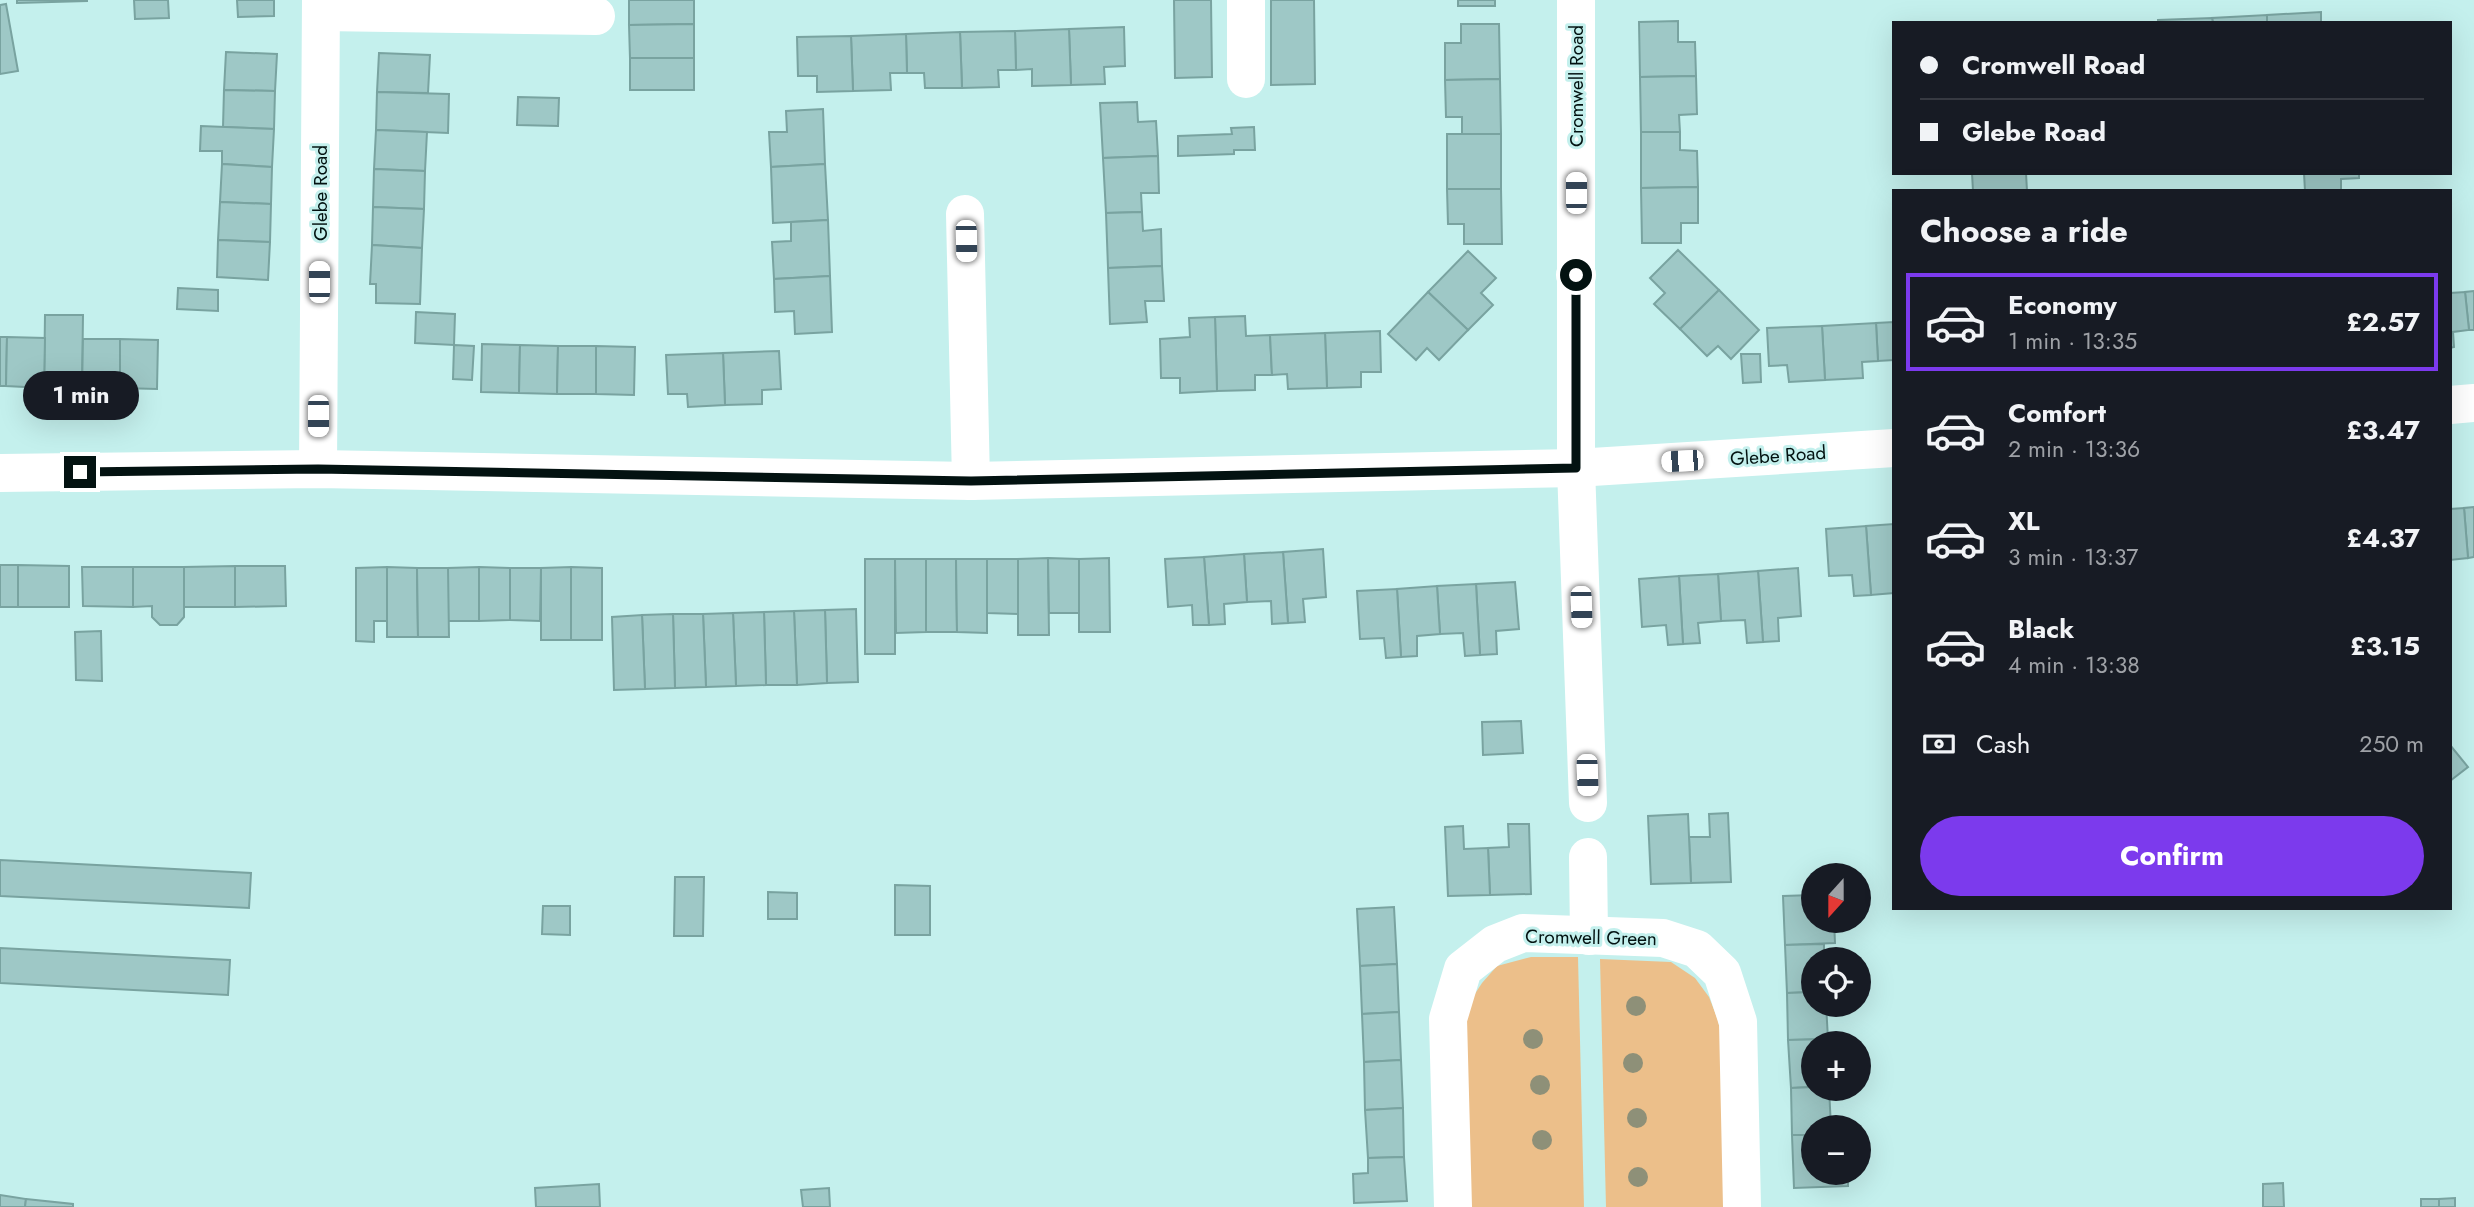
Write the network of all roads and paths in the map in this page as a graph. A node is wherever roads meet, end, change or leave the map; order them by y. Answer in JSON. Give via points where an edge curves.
{"nodes":[{"id":1,"x":1246,"y":0,"type":"edge"},
{"id":2,"x":1576,"y":0,"type":"edge"},
{"id":3,"x":321,"y":6,"type":"edge"},
{"id":4,"x":596,"y":16,"type":"dead end"},
{"id":5,"x":1246,"y":79,"type":"dead end"},
{"id":6,"x":965,"y":214,"type":"dead end"},
{"id":7,"x":2474,"y":402,"type":"edge"},
{"id":8,"x":2452,"y":405,"type":"edge"},
{"id":9,"x":1892,"y":448,"type":"edge"},
{"id":10,"x":1576,"y":468,"type":"junction"},
{"id":11,"x":318,"y":469,"type":"junction"},
{"id":12,"x":0,"y":473,"type":"edge"},
{"id":13,"x":971,"y":481,"type":"junction"},
{"id":14,"x":1588,"y":803,"type":"dead end"},
{"id":15,"x":1588,"y":857,"type":"dead end"},
{"id":16,"x":1589,"y":936,"type":"junction"},
{"id":17,"x":1453,"y":1207,"type":"edge"},
{"id":18,"x":1742,"y":1207,"type":"edge"}],
"edges":[{"from":1,"to":5,"type":"street"},
{"from":2,"to":10,"type":"street","name":"Cromwell Road"},
{"from":3,"to":4,"type":"street"},
{"from":3,"to":11,"type":"street","name":"Glebe Road"},
{"from":6,"to":13,"type":"street"},
{"from":7,"to":8,"type":"street"},
{"from":9,"to":10,"type":"street","name":"Glebe Road"},
{"from":10,"to":13,"type":"street","name":"Glebe Road"},
{"from":10,"to":14,"type":"street","name":"Cromwell Road"},
{"from":11,"to":12,"type":"street","name":"Glebe Road"},
{"from":11,"to":13,"type":"street","name":"Glebe Road"},
{"from":15,"to":16,"type":"street"},
{"from":16,"to":17,"type":"street","name":"Cromwell Green","via":[[1522,933],[1495,944],[1463,969],[1448,1019]]},
{"from":16,"to":18,"type":"street","name":"Cromwell Green","via":[[1663,938],[1697,949],[1722,972],[1738,1022]]}]}
